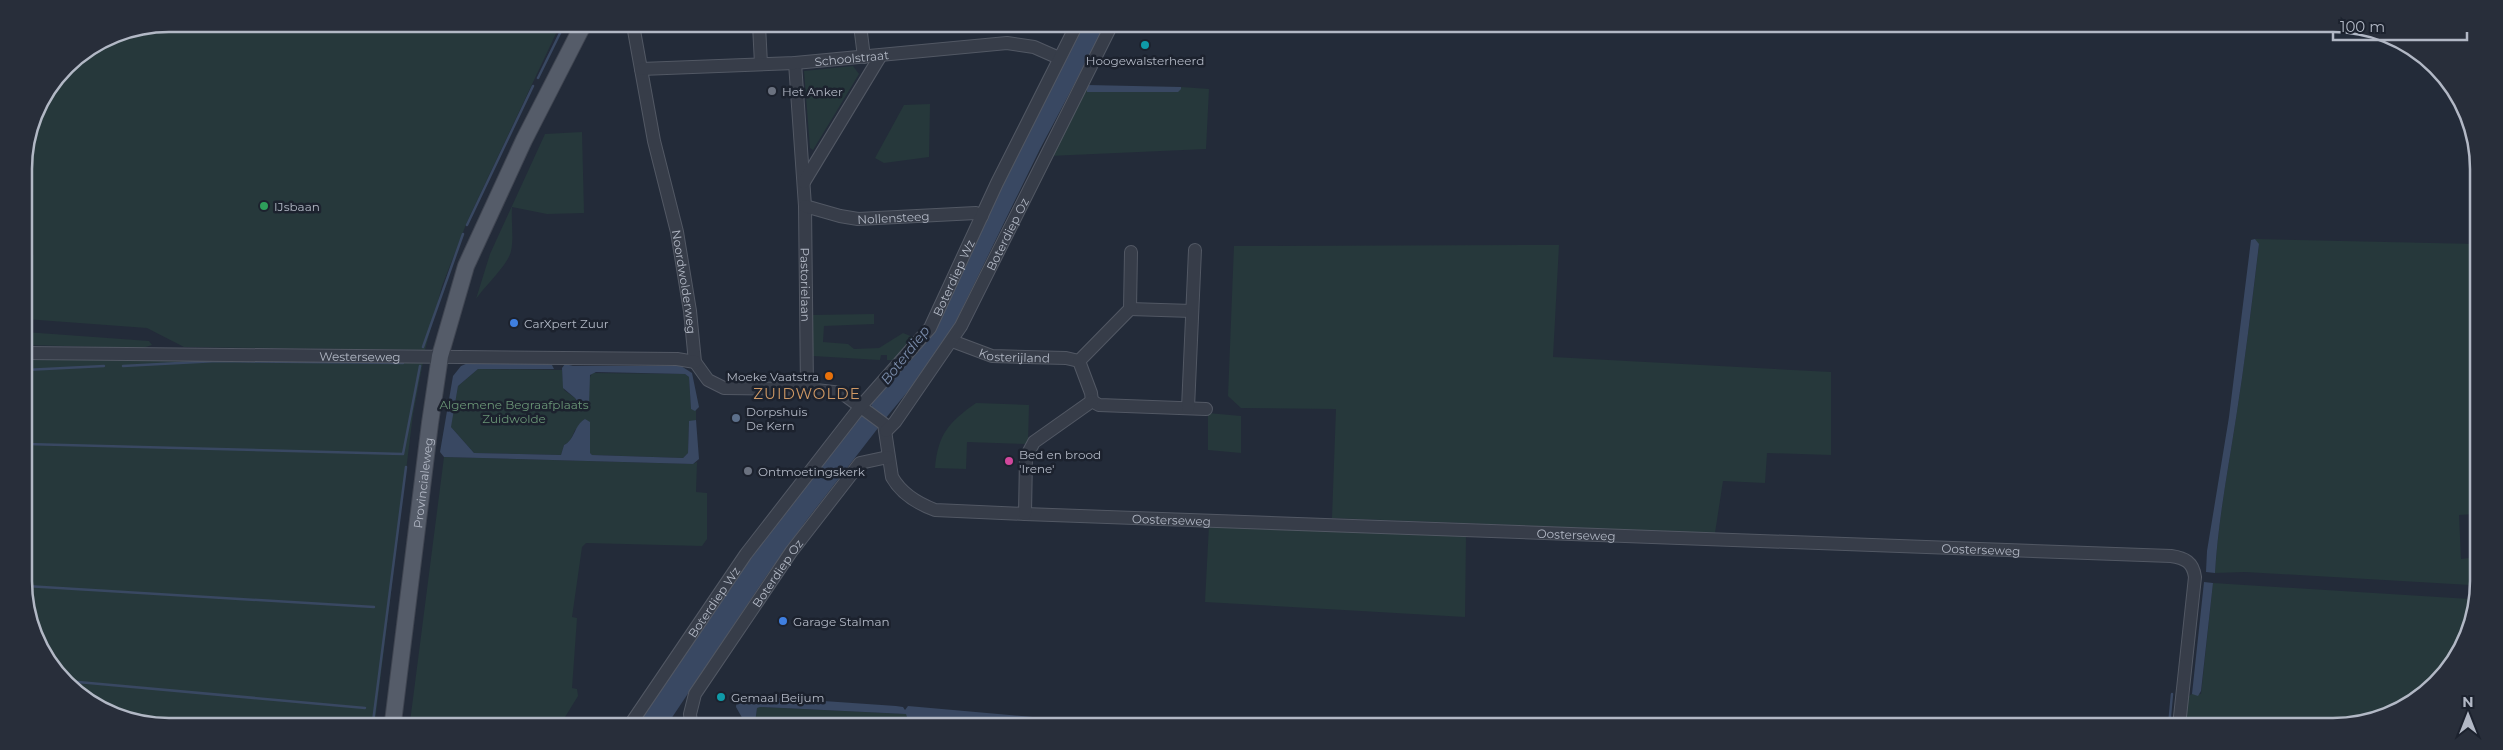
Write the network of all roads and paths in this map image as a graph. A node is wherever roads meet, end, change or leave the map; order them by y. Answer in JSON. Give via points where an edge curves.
{"nodes":[{"id":1,"x":579,"y":33,"type":"edge"},
{"id":2,"x":635,"y":33,"type":"edge"},
{"id":3,"x":759,"y":33,"type":"edge"},
{"id":4,"x":861,"y":33,"type":"edge"},
{"id":5,"x":1072,"y":33,"type":"edge"},
{"id":6,"x":1107,"y":33,"type":"edge"},
{"id":7,"x":881,"y":54,"type":"junction"},
{"id":8,"x":864,"y":57,"type":"junction"},
{"id":9,"x":1059,"y":58,"type":"junction"},
{"id":10,"x":795,"y":63,"type":"junction"},
{"id":11,"x":760,"y":64,"type":"junction"},
{"id":12,"x":641,"y":69,"type":"junction"},
{"id":13,"x":804,"y":182,"type":"junction"},
{"id":14,"x":805,"y":206,"type":"junction"},
{"id":15,"x":982,"y":216,"type":"junction"},
{"id":16,"x":1195,"y":250,"type":"dead end"},
{"id":17,"x":1130,"y":252,"type":"dead end"},
{"id":18,"x":1130,"y":309,"type":"junction"},
{"id":19,"x":1192,"y":311,"type":"junction"},
{"id":20,"x":952,"y":341,"type":"junction"},
{"id":21,"x":33,"y":353,"type":"edge"},
{"id":22,"x":440,"y":356,"type":"junction"},
{"id":23,"x":1079,"y":361,"type":"junction"},
{"id":24,"x":695,"y":362,"type":"junction"},
{"id":25,"x":807,"y":389,"type":"junction"},
{"id":26,"x":1092,"y":401,"type":"junction"},
{"id":27,"x":862,"y":407,"type":"junction"},
{"id":28,"x":1188,"y":408,"type":"junction"},
{"id":29,"x":1206,"y":409,"type":"dead end"},
{"id":30,"x":885,"y":427,"type":"junction"},
{"id":31,"x":888,"y":457,"type":"junction"},
{"id":32,"x":1025,"y":514,"type":"junction"},
{"id":33,"x":2180,"y":717,"type":"edge"},
{"id":34,"x":393,"y":718,"type":"edge"},
{"id":35,"x":635,"y":718,"type":"edge"},
{"id":36,"x":690,"y":718,"type":"edge"}],
"edges":[{"from":1,"to":22,"type":"main road","name":"Provincialeweg","via":[[524,140],[466,266]]},
{"from":2,"to":12,"type":"street","name":"Noordwolderweg"},
{"from":3,"to":11,"type":"street"},
{"from":4,"to":8,"type":"street"},
{"from":5,"to":9,"type":"street","name":"Boterdiep Wz"},
{"from":6,"to":20,"type":"street","name":"Boterdiep Oz"},
{"from":7,"to":8,"type":"street","name":"Schoolstraat"},
{"from":7,"to":9,"type":"street","name":"Schoolstraat","via":[[1008,43],[1034,47]]},
{"from":7,"to":13,"type":"street"},
{"from":8,"to":10,"type":"street","name":"Schoolstraat"},
{"from":9,"to":15,"type":"street","name":"Boterdiep Wz"},
{"from":10,"to":11,"type":"street","name":"Schoolstraat"},
{"from":10,"to":13,"type":"street","name":"Pastorielaan"},
{"from":11,"to":12,"type":"street","name":"Schoolstraat"},
{"from":12,"to":24,"type":"street","name":"Noordwolderweg","via":[[654,141],[677,232]]},
{"from":13,"to":14,"type":"street","name":"Pastorielaan"},
{"from":14,"to":15,"type":"street","name":"Nollensteeg","via":[[858,219],[930,214],[976,213]]},
{"from":14,"to":25,"type":"street","name":"Pastorielaan"},
{"from":15,"to":27,"type":"street","name":"Boterdiep Wz","via":[[930,328]]},
{"from":16,"to":19,"type":"street"},
{"from":17,"to":18,"type":"street"},
{"from":18,"to":19,"type":"street"},
{"from":18,"to":23,"type":"street"},
{"from":19,"to":28,"type":"street"},
{"from":20,"to":23,"type":"street","name":"Kosterijland","via":[[992,356]]},
{"from":20,"to":30,"type":"street","name":"Boterdiep Oz","via":[[895,422]]},
{"from":21,"to":22,"type":"street","name":"Westerseweg"},
{"from":22,"to":24,"type":"street","name":"Westerseweg","via":[[677,359]]},
{"from":22,"to":34,"type":"main road","name":"Provincialeweg"},
{"from":23,"to":26,"type":"street"},
{"from":24,"to":25,"type":"street","via":[[708,380],[724,388]]},
{"from":25,"to":27,"type":"street","via":[[842,393]]},
{"from":26,"to":28,"type":"street","via":[[1099,405]]},
{"from":26,"to":32,"type":"street","via":[[1034,442],[1026,457]]},
{"from":27,"to":30,"type":"street"},
{"from":27,"to":35,"type":"street","name":"Boterdiep Wz","via":[[741,561]]},
{"from":28,"to":29,"type":"street"},
{"from":30,"to":31,"type":"street","name":"Oosterseweg"},
{"from":31,"to":32,"type":"street","name":"Oosterseweg","via":[[896,484],[922,505],[936,510]]},
{"from":31,"to":36,"type":"street","name":"Boterdiep Oz","via":[[860,463],[852,470],[791,552],[695,694]]},
{"from":32,"to":33,"type":"street","name":"Oosterseweg","via":[[2180,557],[2192,564],[2195,577]]}]}
